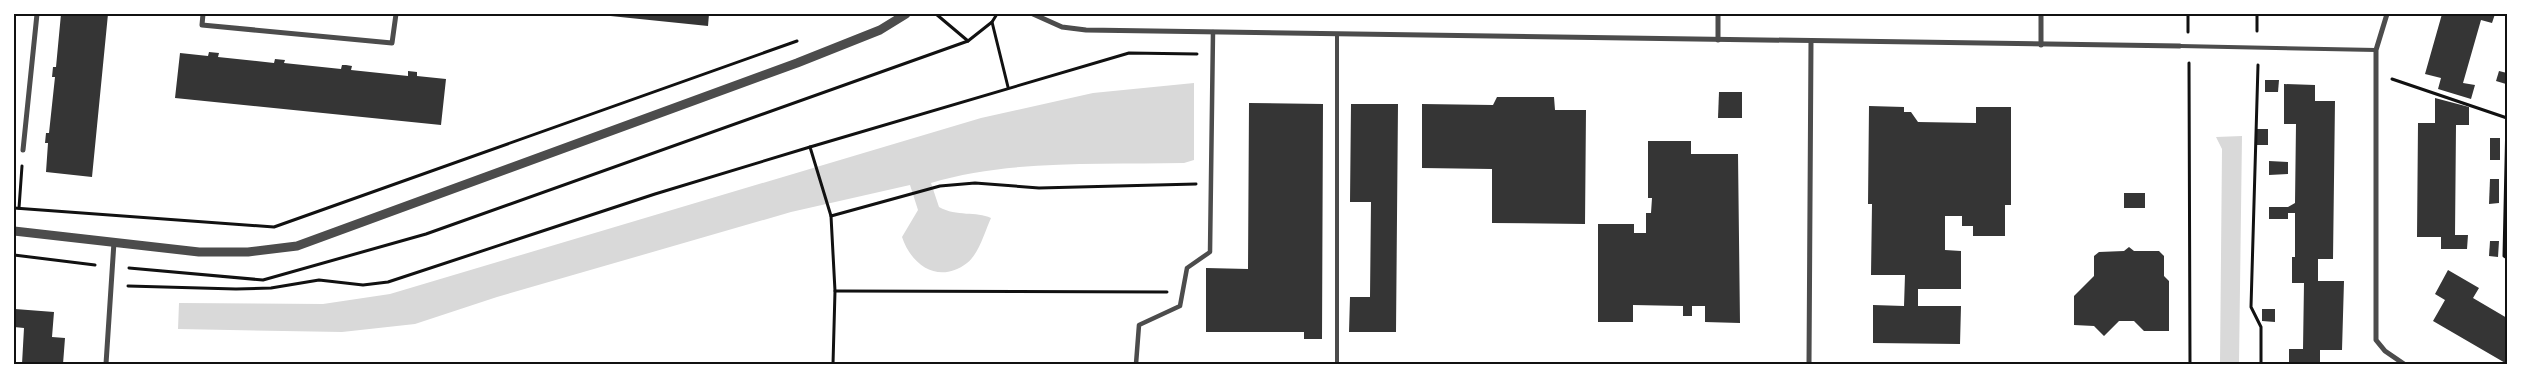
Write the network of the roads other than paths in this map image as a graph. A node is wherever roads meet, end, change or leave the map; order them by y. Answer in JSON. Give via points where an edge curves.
{"nodes":[{"id":1,"x":37,"y":14,"type":"edge"},
{"id":2,"x":203,"y":14,"type":"edge"},
{"id":3,"x":396,"y":14,"type":"edge"},
{"id":4,"x":906,"y":14,"type":"edge"},
{"id":5,"x":1033,"y":14,"type":"edge"},
{"id":6,"x":1718,"y":14,"type":"edge"},
{"id":7,"x":2041,"y":14,"type":"edge"},
{"id":8,"x":2388,"y":14,"type":"edge"},
{"id":9,"x":1213,"y":32,"type":"junction"},
{"id":10,"x":1337,"y":34,"type":"junction"},
{"id":11,"x":1718,"y":40,"type":"junction"},
{"id":12,"x":1810,"y":41,"type":"junction"},
{"id":13,"x":2041,"y":45,"type":"junction"},
{"id":14,"x":2180,"y":46,"type":"joint"},
{"id":15,"x":2376,"y":50,"type":"junction"},
{"id":16,"x":23,"y":150,"type":"road end"},
{"id":17,"x":14,"y":231,"type":"edge"},
{"id":18,"x":114,"y":242,"type":"junction"},
{"id":19,"x":106,"y":364,"type":"edge"},
{"id":20,"x":1136,"y":364,"type":"edge"},
{"id":21,"x":1337,"y":364,"type":"edge"},
{"id":22,"x":1809,"y":364,"type":"edge"},
{"id":23,"x":2404,"y":364,"type":"edge"}],
"edges":[{"from":1,"to":16,"type":"street"},
{"from":2,"to":3,"type":"street","via":[[202,25],[392,43]]},
{"from":4,"to":18,"type":"street","via":[[880,30],[796,63],[297,246],[248,252],[199,252]]},
{"from":5,"to":9,"type":"street","via":[[1062,27],[1086,30]]},
{"from":6,"to":11,"type":"street"},
{"from":7,"to":13,"type":"street"},
{"from":8,"to":15,"type":"street"},
{"from":9,"to":10,"type":"street"},
{"from":9,"to":20,"type":"street","via":[[1210,252],[1187,268],[1180,306],[1139,325]]},
{"from":10,"to":11,"type":"street"},
{"from":10,"to":21,"type":"lane"},
{"from":11,"to":12,"type":"street"},
{"from":12,"to":13,"type":"street"},
{"from":12,"to":22,"type":"street"},
{"from":13,"to":14,"type":"street"},
{"from":14,"to":15,"type":"lane"},
{"from":15,"to":23,"type":"street","via":[[2376,340]]},
{"from":17,"to":18,"type":"street"},
{"from":18,"to":19,"type":"street"}]}
